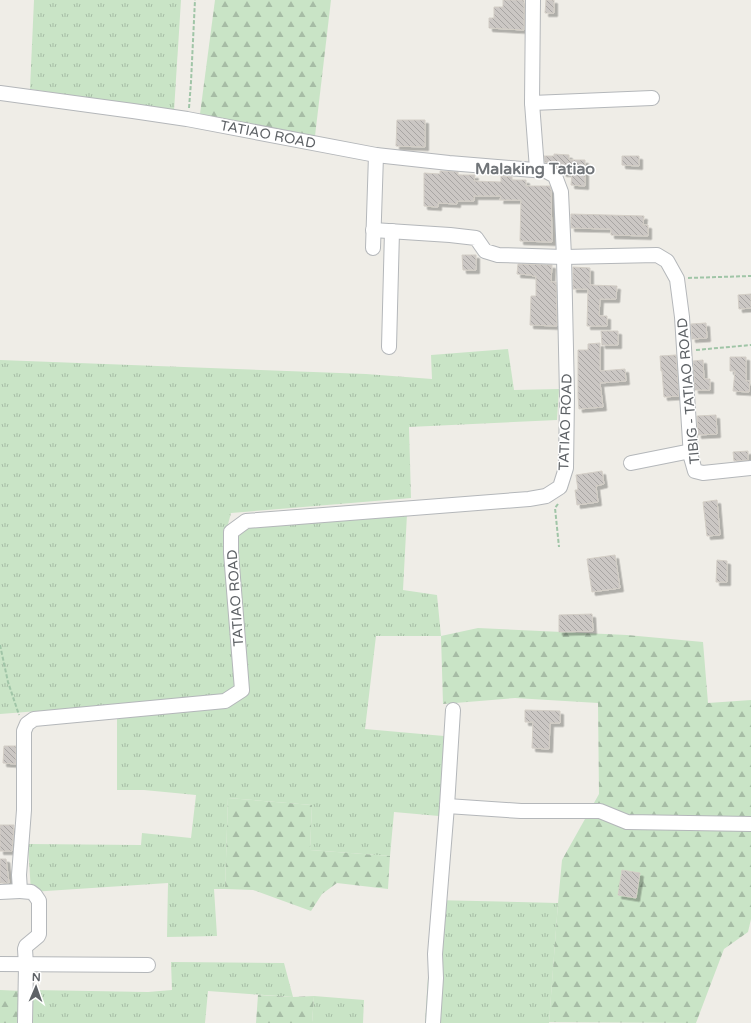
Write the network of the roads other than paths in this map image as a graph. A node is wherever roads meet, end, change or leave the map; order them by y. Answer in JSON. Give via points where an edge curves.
{"nodes":[{"id":1,"x":533,"y":0,"type":"edge"},
{"id":2,"x":0,"y":97,"type":"edge"},
{"id":3,"x":652,"y":98,"type":"dead end"},
{"id":4,"x":532,"y":103,"type":"junction"},
{"id":5,"x":376,"y":155,"type":"junction"},
{"id":6,"x":537,"y":169,"type":"junction"},
{"id":7,"x":373,"y":230,"type":"junction"},
{"id":8,"x":392,"y":231,"type":"junction"},
{"id":9,"x":372,"y":248,"type":"dead end"},
{"id":10,"x":564,"y":257,"type":"junction"},
{"id":11,"x":389,"y":347,"type":"dead end"},
{"id":12,"x":691,"y":451,"type":"junction"},
{"id":13,"x":631,"y":463,"type":"dead end"},
{"id":14,"x":751,"y":468,"type":"edge"},
{"id":15,"x":452,"y":710,"type":"dead end"},
{"id":16,"x":447,"y":806,"type":"junction"},
{"id":17,"x":751,"y":824,"type":"edge"},
{"id":18,"x":20,"y":891,"type":"junction"},
{"id":19,"x":0,"y":892,"type":"edge"},
{"id":20,"x":0,"y":964,"type":"edge"},
{"id":21,"x":26,"y":965,"type":"junction"},
{"id":22,"x":148,"y":965,"type":"dead end"},
{"id":23,"x":25,"y":1023,"type":"edge"},
{"id":24,"x":433,"y":1023,"type":"edge"}],
"edges":[{"from":1,"to":4,"type":"street"},
{"from":2,"to":5,"type":"street","name":"TATIAO ROAD","via":[[188,119]]},
{"from":3,"to":4,"type":"street"},
{"from":4,"to":6,"type":"street"},
{"from":5,"to":6,"type":"street","name":"TATIAO ROAD"},
{"from":5,"to":7,"type":"street"},
{"from":6,"to":10,"type":"street","name":"TATIAO ROAD","via":[[555,176],[561,192]]},
{"from":7,"to":8,"type":"street"},
{"from":7,"to":9,"type":"street"},
{"from":8,"to":10,"type":"street","via":[[476,238],[485,251],[498,255]]},
{"from":8,"to":11,"type":"street"},
{"from":10,"to":12,"type":"street","name":"TIBIG - TATIAO ROAD","via":[[657,255],[667,261],[677,279],[682,317]]},
{"from":10,"to":18,"type":"street","name":"TATIAO ROAD","via":[[566,468],[560,487],[546,496],[529,499],[246,521],[231,532],[230,553],[242,690],[225,701],[34,719],[27,724],[24,731]]},
{"from":12,"to":13,"type":"street"},
{"from":12,"to":14,"type":"street","name":"TIBIG - TATIAO ROAD","via":[[695,471],[703,474]]},
{"from":15,"to":16,"type":"street"},
{"from":16,"to":17,"type":"street","via":[[521,811],[600,811],[627,822]]},
{"from":16,"to":24,"type":"street"},
{"from":18,"to":19,"type":"street"},
{"from":18,"to":21,"type":"street","via":[[31,892],[39,901],[39,934],[26,946]]},
{"from":20,"to":21,"type":"street"},
{"from":21,"to":22,"type":"street"},
{"from":21,"to":23,"type":"street"}]}
